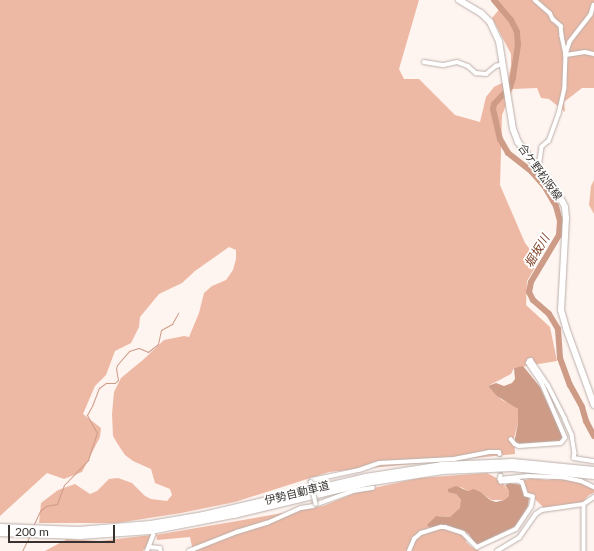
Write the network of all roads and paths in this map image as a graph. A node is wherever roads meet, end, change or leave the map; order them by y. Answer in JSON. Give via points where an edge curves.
{"nodes":[{"id":1,"x":459,"y":0,"type":"edge"},
{"id":2,"x":535,"y":0,"type":"edge"},
{"id":3,"x":594,"y":5,"type":"edge"},
{"id":4,"x":566,"y":54,"type":"junction"},
{"id":5,"x":594,"y":54,"type":"edge"},
{"id":6,"x":424,"y":62,"type":"dead end"},
{"id":7,"x":503,"y":64,"type":"junction"},
{"id":8,"x":538,"y":169,"type":"junction"},
{"id":9,"x":594,"y":405,"type":"edge"},
{"id":10,"x":511,"y":439,"type":"dead end"},
{"id":11,"x":500,"y":454,"type":"dead end"},
{"id":12,"x":594,"y":460,"type":"edge"},
{"id":13,"x":594,"y":470,"type":"edge"},
{"id":14,"x":594,"y":475,"type":"edge"},
{"id":15,"x":594,"y":487,"type":"edge"},
{"id":16,"x":373,"y":488,"type":"dead end"},
{"id":17,"x":594,"y":497,"type":"edge"},
{"id":18,"x":316,"y":504,"type":"junction"},
{"id":19,"x":584,"y":504,"type":"junction"},
{"id":20,"x":0,"y":527,"type":"edge"},
{"id":21,"x":0,"y":532,"type":"edge"},
{"id":22,"x":153,"y":534,"type":"dead end"},
{"id":23,"x":150,"y":547,"type":"junction"},
{"id":24,"x":147,"y":551,"type":"edge"},
{"id":25,"x":161,"y":551,"type":"edge"},
{"id":26,"x":189,"y":551,"type":"edge"},
{"id":27,"x":409,"y":551,"type":"edge"},
{"id":28,"x":497,"y":551,"type":"edge"},
{"id":29,"x":584,"y":551,"type":"edge"}],
"edges":[{"from":1,"to":7,"type":"main road","name":"合ケ野松阪線","via":[[481,13],[490,22],[499,41]]},
{"from":2,"to":4,"type":"street","via":[[550,12],[561,26]]},
{"from":3,"to":4,"type":"street","via":[[591,15],[570,42]]},
{"from":4,"to":5,"type":"street"},
{"from":4,"to":8,"type":"street","via":[[565,88],[559,114],[549,141],[542,147]]},
{"from":6,"to":7,"type":"street","via":[[444,65],[457,62],[468,66],[476,73],[486,74]]},
{"from":7,"to":8,"type":"main road","name":"合ケ野松阪線","via":[[513,129],[518,142]]},
{"from":8,"to":9,"type":"main road","name":"合ケ野松阪線","via":[[565,207],[561,310]]},
{"from":10,"to":12,"type":"street","via":[[519,446],[561,443],[565,438],[542,384],[528,364],[531,360],[548,385],[565,419],[572,435],[576,453],[574,458]]},
{"from":11,"to":18,"type":"street","bridge":true,"via":[[489,452],[454,459],[379,463],[312,480],[310,482]]},
{"from":13,"to":20,"type":"highway","name":"伊勢自動車道","via":[[512,462],[442,465],[365,477],[203,515],[150,524],[72,530]]},
{"from":14,"to":21,"type":"highway","name":"伊勢自動車道","via":[[511,467],[442,470],[366,482],[226,516],[150,530],[79,535]]},
{"from":15,"to":27,"type":"street","via":[[562,477],[500,478],[501,482],[522,483],[526,494],[533,497],[531,507],[516,529],[477,547],[463,533],[441,527],[421,533],[414,539]]},
{"from":16,"to":18,"type":"street","via":[[352,491]]},
{"from":17,"to":19,"type":"street"},
{"from":18,"to":26,"type":"street"},
{"from":19,"to":28,"type":"street","via":[[542,510],[536,514],[519,538]]},
{"from":19,"to":29,"type":"street"},
{"from":22,"to":23,"type":"street"},
{"from":23,"to":24,"type":"street"},
{"from":23,"to":25,"type":"street","via":[[160,548]]}]}
